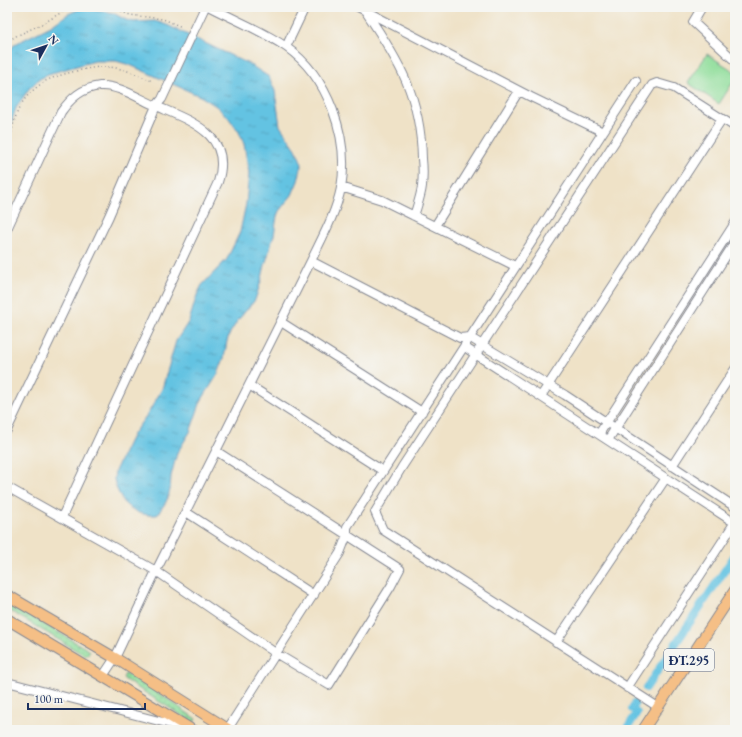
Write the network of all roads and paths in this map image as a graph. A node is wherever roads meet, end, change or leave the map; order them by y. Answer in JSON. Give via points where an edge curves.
{"nodes":[{"id":1,"x":70,"y":7,"type":"edge"},
{"id":2,"x":110,"y":7,"type":"edge"},
{"id":3,"x":205,"y":7,"type":"edge"},
{"id":4,"x":210,"y":7,"type":"edge"},
{"id":5,"x":305,"y":7,"type":"edge"},
{"id":6,"x":358,"y":7,"type":"edge"},
{"id":7,"x":702,"y":7,"type":"edge"},
{"id":8,"x":366,"y":11,"type":"junction"},
{"id":9,"x":182,"y":27,"type":"dead end"},
{"id":10,"x":7,"y":44,"type":"edge"},
{"id":11,"x":286,"y":47,"type":"junction"},
{"id":12,"x":735,"y":60,"type":"edge"},
{"id":13,"x":152,"y":81,"type":"dead end"},
{"id":14,"x":636,"y":81,"type":"dead end"},
{"id":15,"x":519,"y":91,"type":"junction"},
{"id":16,"x":156,"y":106,"type":"junction"},
{"id":17,"x":722,"y":119,"type":"junction"},
{"id":18,"x":735,"y":127,"type":"edge"},
{"id":19,"x":603,"y":132,"type":"junction"},
{"id":20,"x":7,"y":156,"type":"edge"},
{"id":21,"x":341,"y":187,"type":"junction"},
{"id":22,"x":414,"y":216,"type":"junction"},
{"id":23,"x":735,"y":223,"type":"edge"},
{"id":24,"x":435,"y":226,"type":"junction"},
{"id":25,"x":7,"y":229,"type":"edge"},
{"id":26,"x":735,"y":242,"type":"edge"},
{"id":27,"x":311,"y":262,"type":"junction"},
{"id":28,"x":515,"y":266,"type":"junction"},
{"id":29,"x":696,"y":284,"type":"junction"},
{"id":30,"x":704,"y":289,"type":"junction"},
{"id":31,"x":281,"y":322,"type":"junction"},
{"id":32,"x":460,"y":338,"type":"junction"},
{"id":33,"x":472,"y":339,"type":"junction"},
{"id":34,"x":483,"y":345,"type":"junction"},
{"id":35,"x":656,"y":347,"type":"junction"},
{"id":36,"x":467,"y":348,"type":"junction"},
{"id":37,"x":664,"y":352,"type":"junction"},
{"id":38,"x":476,"y":354,"type":"junction"},
{"id":39,"x":735,"y":369,"type":"edge"},
{"id":40,"x":249,"y":385,"type":"junction"},
{"id":41,"x":548,"y":385,"type":"junction"},
{"id":42,"x":541,"y":396,"type":"junction"},
{"id":43,"x":422,"y":412,"type":"junction"},
{"id":44,"x":607,"y":422,"type":"junction"},
{"id":45,"x":615,"y":428,"type":"junction"},
{"id":46,"x":7,"y":430,"type":"edge"},
{"id":47,"x":600,"y":434,"type":"junction"},
{"id":48,"x":608,"y":440,"type":"junction"},
{"id":49,"x":216,"y":451,"type":"junction"},
{"id":50,"x":674,"y":467,"type":"junction"},
{"id":51,"x":383,"y":471,"type":"junction"},
{"id":52,"x":668,"y":479,"type":"junction"},
{"id":53,"x":7,"y":487,"type":"edge"},
{"id":54,"x":735,"y":507,"type":"edge"},
{"id":55,"x":186,"y":512,"type":"junction"},
{"id":56,"x":62,"y":517,"type":"junction"},
{"id":57,"x":735,"y":522,"type":"edge"},
{"id":58,"x":347,"y":535,"type":"junction"},
{"id":59,"x":156,"y":572,"type":"junction"},
{"id":60,"x":735,"y":590,"type":"edge"},
{"id":61,"x":7,"y":595,"type":"edge"},
{"id":62,"x":314,"y":595,"type":"junction"},
{"id":63,"x":7,"y":618,"type":"edge"},
{"id":64,"x":556,"y":642,"type":"junction"},
{"id":65,"x":277,"y":654,"type":"junction"},
{"id":66,"x":115,"y":658,"type":"junction"},
{"id":67,"x":103,"y":676,"type":"junction"},
{"id":68,"x":7,"y":682,"type":"edge"},
{"id":69,"x":627,"y":688,"type":"junction"},
{"id":70,"x":658,"y":707,"type":"junction"},
{"id":71,"x":192,"y":729,"type":"edge"},
{"id":72,"x":228,"y":730,"type":"edge"},
{"id":73,"x":643,"y":730,"type":"edge"}],
"edges":[{"from":1,"to":10,"type":"path","via":[[14,37]]},
{"from":2,"to":9,"type":"path","via":[[130,15],[163,19]]},
{"from":3,"to":16,"type":"street","via":[[162,99]]},
{"from":4,"to":11,"type":"street"},
{"from":5,"to":11,"type":"street"},
{"from":6,"to":8,"type":"street"},
{"from":7,"to":12,"type":"street","via":[[692,22]]},
{"from":8,"to":15,"type":"street"},
{"from":8,"to":22,"type":"street","via":[[400,66],[416,107],[422,142],[423,176]]},
{"from":11,"to":21,"type":"street","via":[[308,67],[328,98],[340,136],[343,169]]},
{"from":13,"to":20,"type":"path","via":[[116,68],[98,67],[45,81],[22,104],[12,128]]},
{"from":14,"to":19,"type":"street"},
{"from":15,"to":19,"type":"street"},
{"from":15,"to":24,"type":"street"},
{"from":16,"to":25,"type":"street","via":[[116,88],[99,86],[78,93],[61,112]]},
{"from":16,"to":46,"type":"street","via":[[109,216]]},
{"from":16,"to":56,"type":"street","via":[[207,132],[218,150],[221,162],[220,175]]},
{"from":17,"to":18,"type":"street"},
{"from":17,"to":34,"type":"street","via":[[674,88],[657,83],[652,85]]},
{"from":17,"to":41,"type":"street"},
{"from":19,"to":28,"type":"street"},
{"from":21,"to":22,"type":"street","via":[[382,200]]},
{"from":21,"to":27,"type":"street"},
{"from":22,"to":24,"type":"street"},
{"from":23,"to":29,"type":"street"},
{"from":24,"to":28,"type":"street"},
{"from":26,"to":30,"type":"street"},
{"from":27,"to":31,"type":"street"},
{"from":27,"to":32,"type":"street"},
{"from":28,"to":33,"type":"street"},
{"from":29,"to":30,"type":"street"},
{"from":29,"to":35,"type":"street"},
{"from":30,"to":37,"type":"street"},
{"from":31,"to":40,"type":"street"},
{"from":31,"to":43,"type":"street"},
{"from":32,"to":33,"type":"street"},
{"from":32,"to":36,"type":"street"},
{"from":33,"to":34,"type":"street"},
{"from":33,"to":36,"type":"street"},
{"from":34,"to":38,"type":"street"},
{"from":34,"to":41,"type":"street"},
{"from":35,"to":37,"type":"street"},
{"from":35,"to":44,"type":"street"},
{"from":36,"to":38,"type":"street"},
{"from":36,"to":43,"type":"street"},
{"from":37,"to":45,"type":"street"},
{"from":38,"to":42,"type":"street"},
{"from":38,"to":64,"type":"street","via":[[375,512],[384,530]]},
{"from":39,"to":50,"type":"street"},
{"from":40,"to":49,"type":"street"},
{"from":40,"to":51,"type":"street"},
{"from":41,"to":42,"type":"street"},
{"from":41,"to":44,"type":"street"},
{"from":42,"to":47,"type":"street"},
{"from":43,"to":51,"type":"street"},
{"from":44,"to":45,"type":"street"},
{"from":44,"to":47,"type":"street"},
{"from":45,"to":48,"type":"street"},
{"from":45,"to":50,"type":"street"},
{"from":47,"to":48,"type":"street"},
{"from":48,"to":52,"type":"street"},
{"from":49,"to":55,"type":"street"},
{"from":49,"to":58,"type":"street"},
{"from":50,"to":52,"type":"street"},
{"from":50,"to":54,"type":"street"},
{"from":51,"to":58,"type":"street","via":[[347,527]]},
{"from":52,"to":57,"type":"street"},
{"from":52,"to":64,"type":"street"},
{"from":53,"to":56,"type":"street"},
{"from":55,"to":59,"type":"street"},
{"from":55,"to":62,"type":"street"},
{"from":56,"to":59,"type":"street"},
{"from":57,"to":69,"type":"street"},
{"from":58,"to":62,"type":"street","via":[[340,553]]},
{"from":58,"to":65,"type":"street","via":[[400,570],[391,586],[329,685]]},
{"from":59,"to":65,"type":"street"},
{"from":59,"to":66,"type":"street"},
{"from":60,"to":70,"type":"main road","number":"ĐT.295"},
{"from":61,"to":66,"type":"main road"},
{"from":62,"to":65,"type":"street"},
{"from":63,"to":67,"type":"main road"},
{"from":64,"to":69,"type":"street"},
{"from":65,"to":72,"type":"street"},
{"from":66,"to":67,"type":"street"},
{"from":66,"to":72,"type":"main road"},
{"from":67,"to":71,"type":"main road"},
{"from":68,"to":71,"type":"street"},
{"from":69,"to":70,"type":"street"},
{"from":70,"to":73,"type":"main road","number":"ĐT.295"}]}
